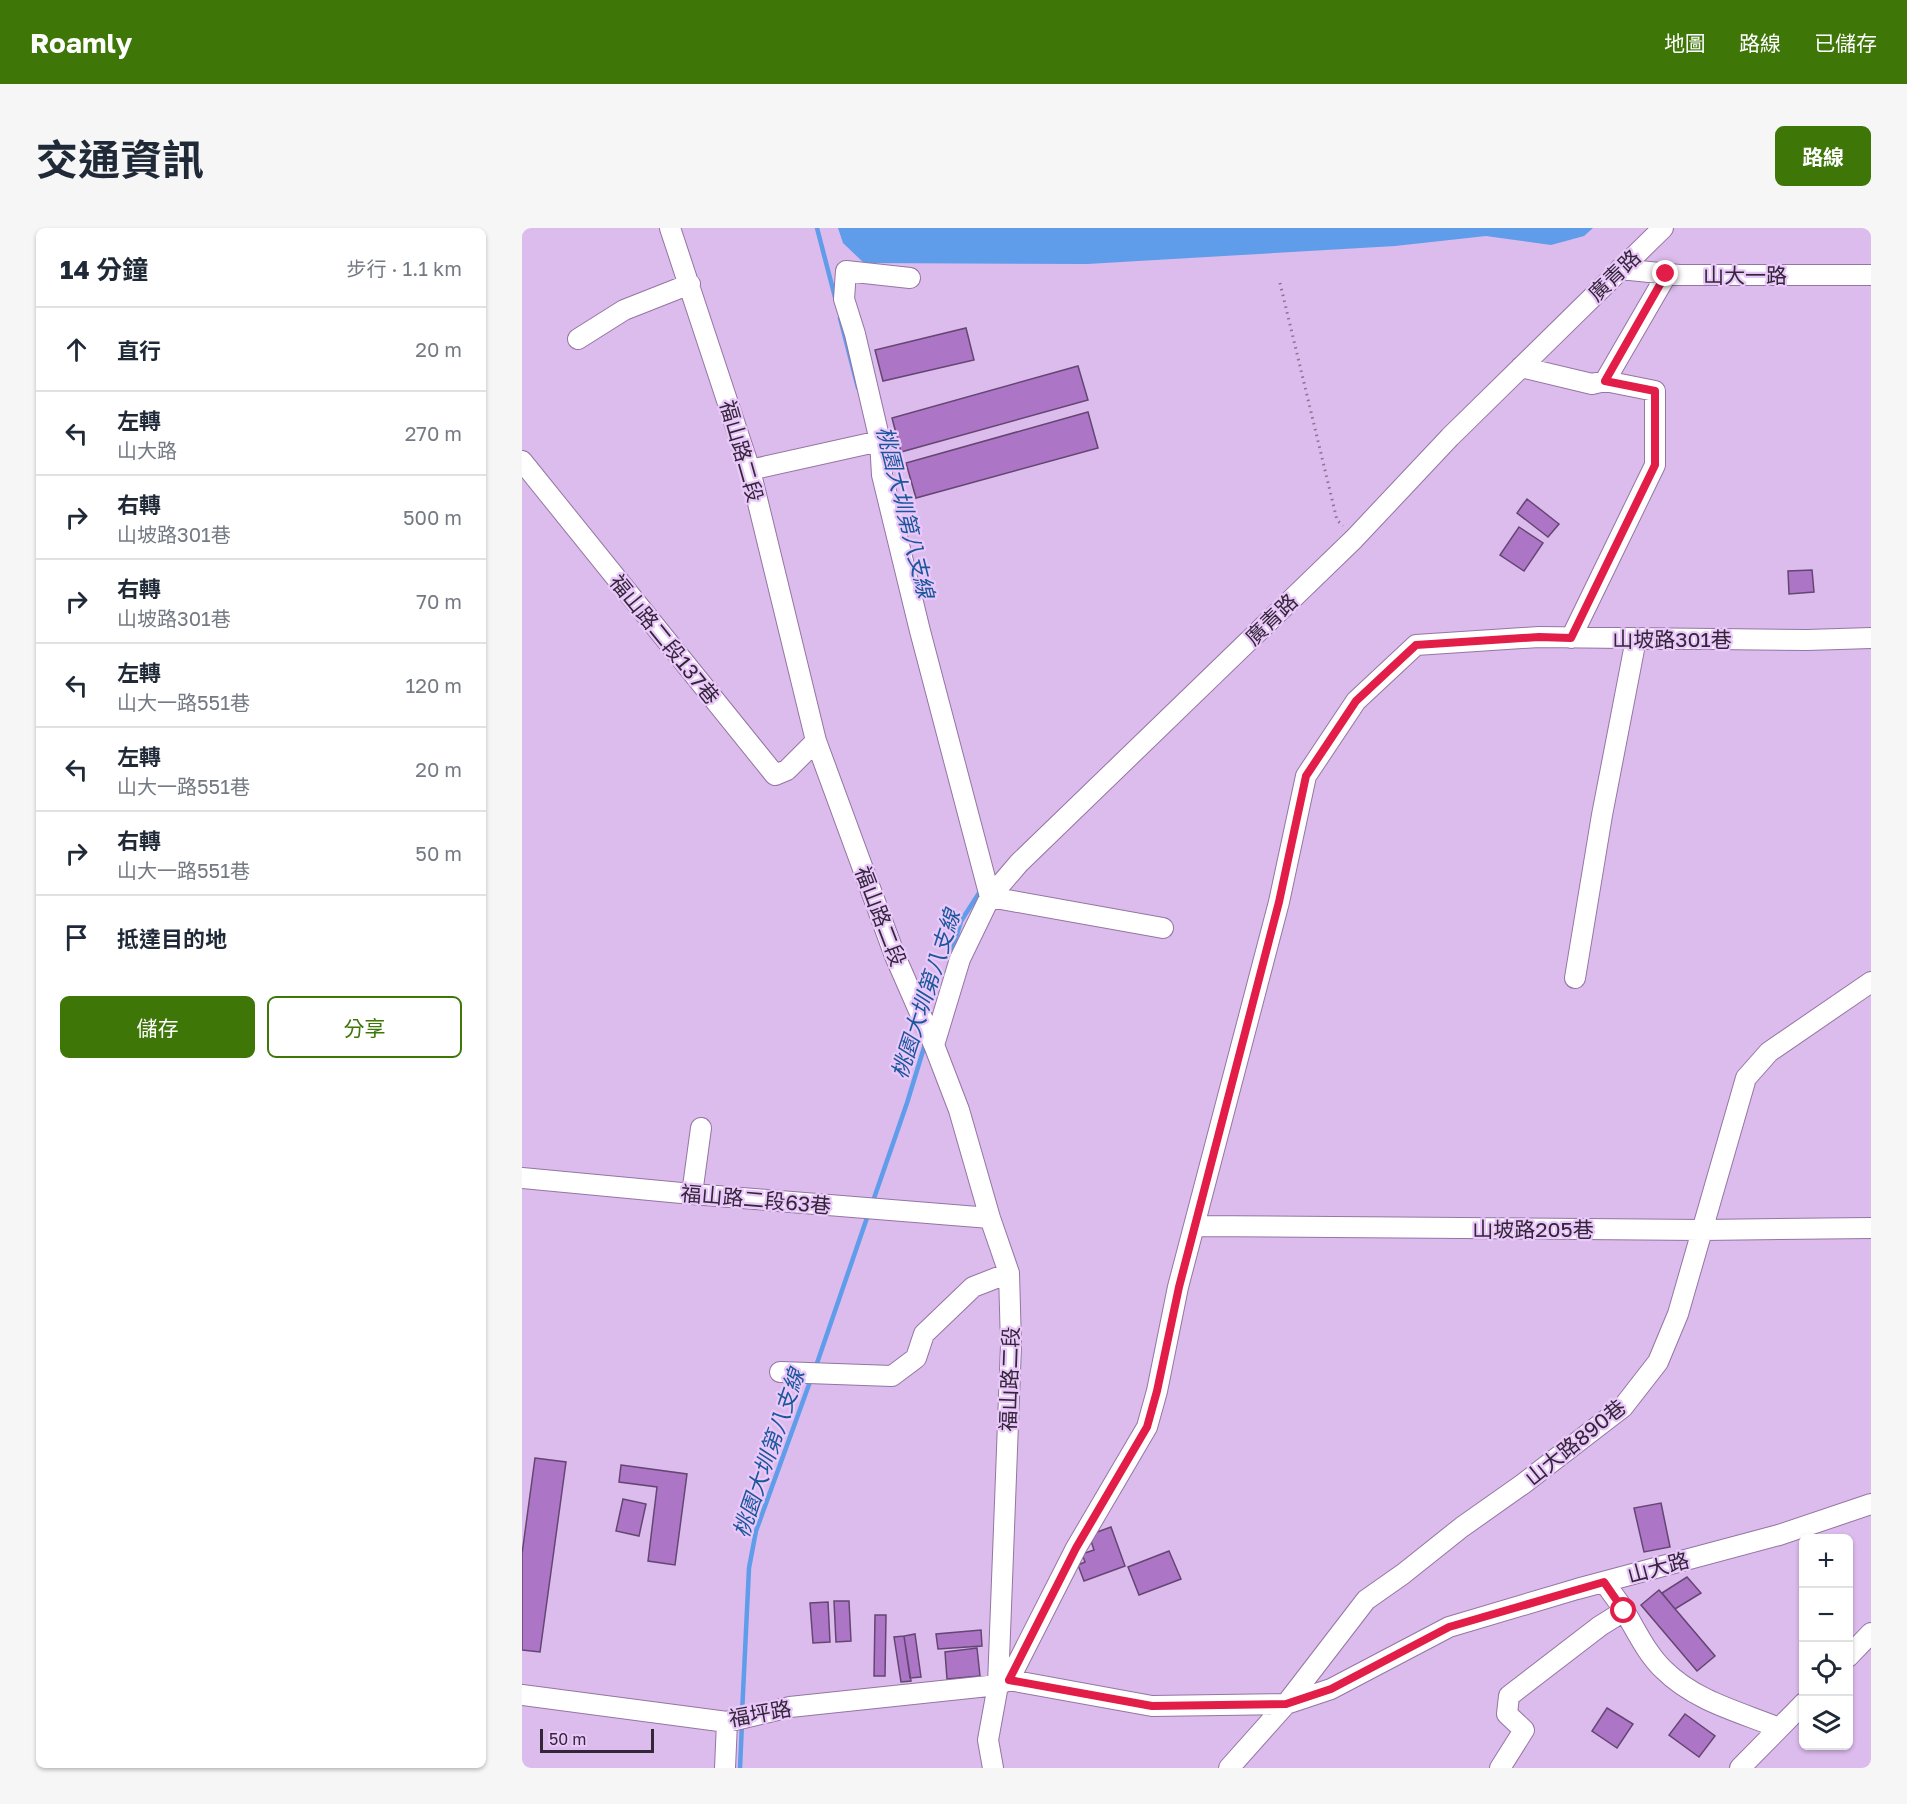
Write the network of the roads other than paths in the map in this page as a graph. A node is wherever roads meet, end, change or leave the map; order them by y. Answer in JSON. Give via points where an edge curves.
{"nodes":[{"id":1,"x":670,"y":228,"type":"edge"},
{"id":2,"x":1663,"y":228,"type":"edge"},
{"id":3,"x":1620,"y":269,"type":"junction"},
{"id":4,"x":1666,"y":274,"type":"junction"},
{"id":5,"x":1871,"y":275,"type":"edge"},
{"id":6,"x":909,"y":278,"type":"dead end"},
{"id":7,"x":690,"y":284,"type":"junction"},
{"id":8,"x":578,"y":339,"type":"dead end"},
{"id":9,"x":1521,"y":367,"type":"junction"},
{"id":10,"x":1605,"y":381,"type":"junction"},
{"id":11,"x":880,"y":441,"type":"junction"},
{"id":12,"x":522,"y":461,"type":"edge"},
{"id":13,"x":750,"y":470,"type":"junction"},
{"id":14,"x":1571,"y":638,"type":"junction"},
{"id":15,"x":1871,"y":638,"type":"edge"},
{"id":16,"x":1636,"y":639,"type":"junction"},
{"id":17,"x":816,"y":741,"type":"junction"},
{"id":18,"x":990,"y":897,"type":"junction"},
{"id":19,"x":1163,"y":928,"type":"dead end"},
{"id":20,"x":1575,"y":978,"type":"dead end"},
{"id":21,"x":1871,"y":982,"type":"edge"},
{"id":22,"x":934,"y":1045,"type":"junction"},
{"id":23,"x":701,"y":1128,"type":"dead end"},
{"id":24,"x":522,"y":1178,"type":"edge"},
{"id":25,"x":692,"y":1194,"type":"junction"},
{"id":26,"x":990,"y":1218,"type":"junction"},
{"id":27,"x":1194,"y":1226,"type":"junction"},
{"id":28,"x":1871,"y":1228,"type":"edge"},
{"id":29,"x":1702,"y":1230,"type":"junction"},
{"id":30,"x":1009,"y":1273,"type":"junction"},
{"id":31,"x":780,"y":1372,"type":"dead end"},
{"id":32,"x":1871,"y":1504,"type":"edge"},
{"id":33,"x":1604,"y":1582,"type":"junction"},
{"id":34,"x":1624,"y":1611,"type":"junction"},
{"id":35,"x":1871,"y":1634,"type":"edge"},
{"id":36,"x":1853,"y":1652,"type":"edge"},
{"id":37,"x":1003,"y":1683,"type":"junction"},
{"id":38,"x":522,"y":1695,"type":"edge"},
{"id":39,"x":1286,"y":1704,"type":"junction"},
{"id":40,"x":1799,"y":1707,"type":"edge"},
{"id":41,"x":728,"y":1722,"type":"junction"},
{"id":42,"x":1779,"y":1728,"type":"junction"},
{"id":43,"x":725,"y":1768,"type":"edge"},
{"id":44,"x":993,"y":1768,"type":"edge"},
{"id":45,"x":1229,"y":1768,"type":"edge"},
{"id":46,"x":1500,"y":1768,"type":"edge"},
{"id":47,"x":1740,"y":1768,"type":"edge"}],
"edges":[{"from":1,"to":7,"type":"street","name":"福山路二段"},
{"from":2,"to":3,"type":"street","name":"廣青路"},
{"from":3,"to":4,"type":"street","name":"山大一路"},
{"from":3,"to":9,"type":"street","name":"廣青路"},
{"from":4,"to":5,"type":"street","name":"山大一路"},
{"from":4,"to":10,"type":"street"},
{"from":6,"to":11,"type":"street","via":[[846,271],[844,299]]},
{"from":7,"to":8,"type":"street","via":[[624,310]]},
{"from":7,"to":13,"type":"street","name":"福山路二段"},
{"from":9,"to":10,"type":"street","via":[[1592,384]]},
{"from":9,"to":18,"type":"street","name":"廣青路","via":[[1354,539],[1019,862]]},
{"from":10,"to":14,"type":"street","via":[[1655,391],[1655,465]]},
{"from":11,"to":13,"type":"street"},
{"from":11,"to":18,"type":"street","via":[[882,475]]},
{"from":12,"to":17,"type":"street","name":"福山路二段137巷","via":[[774,775],[787,770]]},
{"from":13,"to":17,"type":"street","name":"福山路二段"},
{"from":14,"to":16,"type":"street","name":"山坡路301巷"},
{"from":14,"to":27,"type":"street","name":"山坡路301巷","via":[[1416,645],[1356,701],[1306,776],[1279,902]]},
{"from":15,"to":16,"type":"street","name":"山坡路301巷"},
{"from":16,"to":20,"type":"street"},
{"from":17,"to":22,"type":"street","name":"福山路二段","via":[[895,956]]},
{"from":18,"to":19,"type":"street"},
{"from":18,"to":22,"type":"street","name":"廣青路","via":[[960,959]]},
{"from":21,"to":29,"type":"street","name":"山大路890巷","via":[[1769,1052],[1746,1078]]},
{"from":22,"to":26,"type":"street","name":"福山路二段","via":[[959,1110]]},
{"from":23,"to":25,"type":"street"},
{"from":24,"to":25,"type":"street","name":"福山路二段63巷"},
{"from":25,"to":26,"type":"street","name":"福山路二段63巷"},
{"from":26,"to":30,"type":"street","name":"福山路二段"},
{"from":27,"to":29,"type":"street","name":"山坡路205巷"},
{"from":27,"to":37,"type":"street","name":"山坡路301巷","via":[[1147,1427]]},
{"from":28,"to":29,"type":"street","name":"山坡路205巷"},
{"from":29,"to":39,"type":"street","name":"山大路890巷","via":[[1678,1314],[1658,1362],[1623,1407],[1366,1600]]},
{"from":30,"to":31,"type":"street","via":[[973,1287],[924,1334],[916,1358],[892,1376]]},
{"from":30,"to":37,"type":"street","name":"福山路二段","via":[[1011,1345]]},
{"from":32,"to":33,"type":"street","name":"山大路","via":[[1779,1535]]},
{"from":33,"to":34,"type":"street"},
{"from":33,"to":39,"type":"street","name":"山大路","via":[[1449,1627],[1331,1689]]},
{"from":34,"to":42,"type":"street","via":[[1663,1670],[1686,1688]]},
{"from":34,"to":46,"type":"street","via":[[1509,1696],[1507,1714],[1524,1730]]},
{"from":35,"to":36,"type":"street"},
{"from":37,"to":39,"type":"street","name":"山大路","via":[[1152,1706]]},
{"from":37,"to":41,"type":"street","name":"福坪路","via":[[790,1707]]},
{"from":37,"to":44,"type":"street","via":[[988,1740]]},
{"from":38,"to":41,"type":"street","name":"福坪路"},
{"from":39,"to":45,"type":"street","name":"山大路890巷"},
{"from":40,"to":42,"type":"street"},
{"from":41,"to":43,"type":"street"},
{"from":42,"to":47,"type":"street"}]}
